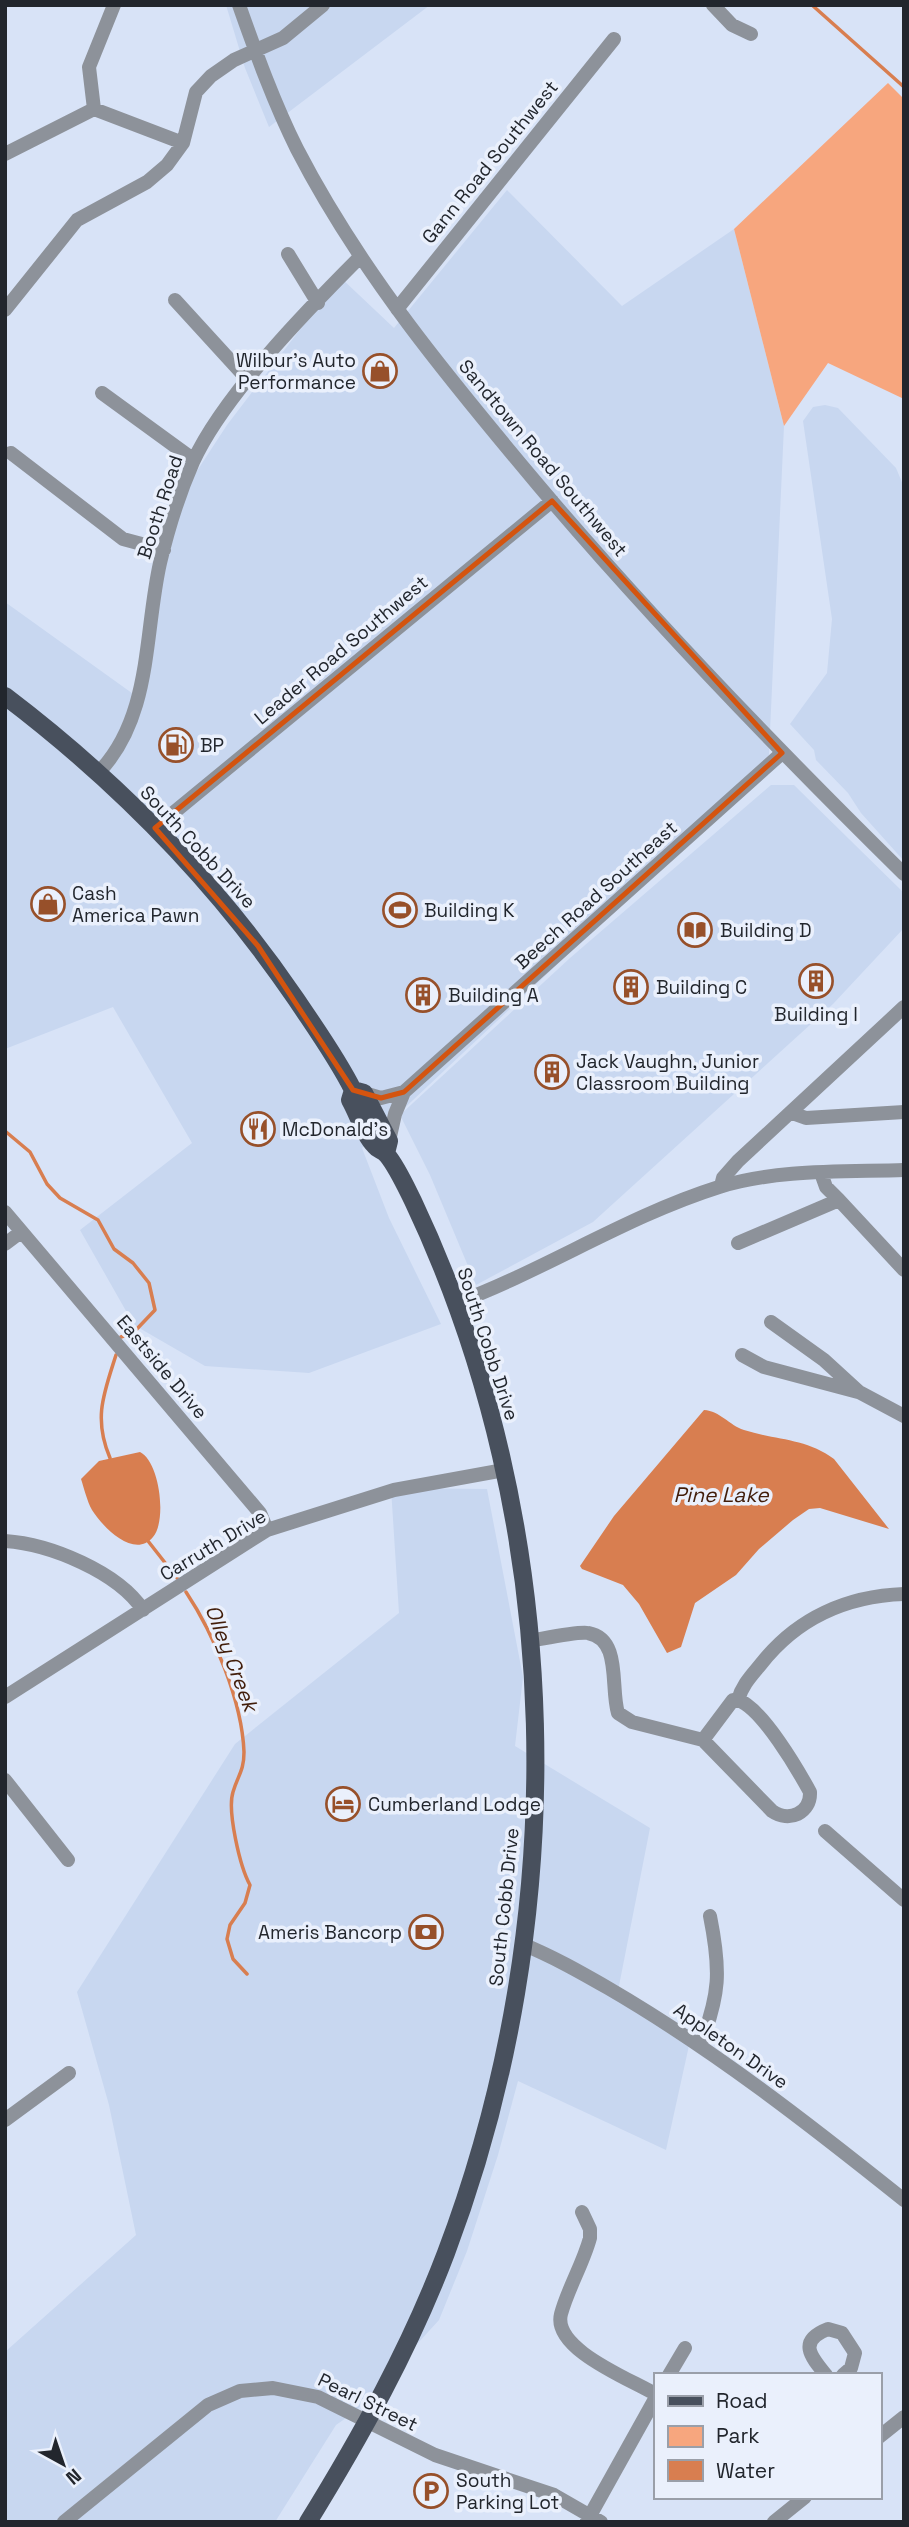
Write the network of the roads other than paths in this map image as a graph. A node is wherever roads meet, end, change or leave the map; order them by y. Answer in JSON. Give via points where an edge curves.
{"nodes":[{"id":1,"x":114,"y":5,"type":"edge"},
{"id":2,"x":239,"y":5,"type":"edge"},
{"id":3,"x":323,"y":5,"type":"edge"},
{"id":4,"x":713,"y":5,"type":"edge"},
{"id":5,"x":751,"y":34,"type":"dead end"},
{"id":6,"x":614,"y":39,"type":"dead end"},
{"id":7,"x":255,"y":51,"type":"junction"},
{"id":8,"x":94,"y":109,"type":"junction"},
{"id":9,"x":183,"y":143,"type":"junction"},
{"id":10,"x":5,"y":154,"type":"edge"},
{"id":11,"x":288,"y":254,"type":"dead end"},
{"id":12,"x":360,"y":257,"type":"junction"},
{"id":13,"x":175,"y":300,"type":"dead end"},
{"id":14,"x":318,"y":303,"type":"junction"},
{"id":15,"x":397,"y":309,"type":"junction"},
{"id":16,"x":5,"y":310,"type":"edge"},
{"id":17,"x":248,"y":381,"type":"junction"},
{"id":18,"x":102,"y":393,"type":"dead end"},
{"id":19,"x":11,"y":453,"type":"dead end"},
{"id":20,"x":194,"y":460,"type":"junction"},
{"id":21,"x":552,"y":501,"type":"junction"},
{"id":22,"x":164,"y":550,"type":"junction"},
{"id":23,"x":5,"y":696,"type":"edge"},
{"id":24,"x":782,"y":753,"type":"junction"},
{"id":25,"x":98,"y":773,"type":"junction"},
{"id":26,"x":155,"y":828,"type":"junction"},
{"id":27,"x":904,"y":874,"type":"edge"},
{"id":28,"x":904,"y":1007,"type":"edge"},
{"id":29,"x":358,"y":1091,"type":"junction"},
{"id":30,"x":404,"y":1092,"type":"junction"},
{"id":31,"x":904,"y":1112,"type":"edge"},
{"id":32,"x":792,"y":1113,"type":"junction"},
{"id":33,"x":387,"y":1147,"type":"junction"},
{"id":34,"x":904,"y":1170,"type":"edge"},
{"id":35,"x":821,"y":1173,"type":"junction"},
{"id":36,"x":721,"y":1186,"type":"junction"},
{"id":37,"x":839,"y":1200,"type":"junction"},
{"id":38,"x":5,"y":1212,"type":"edge"},
{"id":39,"x":21,"y":1232,"type":"junction"},
{"id":40,"x":738,"y":1243,"type":"dead end"},
{"id":41,"x":5,"y":1244,"type":"edge"},
{"id":42,"x":904,"y":1270,"type":"edge"},
{"id":43,"x":456,"y":1303,"type":"junction"},
{"id":44,"x":771,"y":1322,"type":"dead end"},
{"id":45,"x":742,"y":1355,"type":"dead end"},
{"id":46,"x":859,"y":1392,"type":"junction"},
{"id":47,"x":904,"y":1416,"type":"edge"},
{"id":48,"x":505,"y":1470,"type":"junction"},
{"id":49,"x":267,"y":1530,"type":"junction"},
{"id":50,"x":5,"y":1541,"type":"edge"},
{"id":51,"x":904,"y":1594,"type":"edge"},
{"id":52,"x":143,"y":1610,"type":"junction"},
{"id":53,"x":529,"y":1641,"type":"junction"},
{"id":54,"x":5,"y":1697,"type":"edge"},
{"id":55,"x":738,"y":1700,"type":"junction"},
{"id":56,"x":703,"y":1740,"type":"junction"},
{"id":57,"x":5,"y":1780,"type":"edge"},
{"id":58,"x":825,"y":1831,"type":"dead end"},
{"id":59,"x":68,"y":1860,"type":"dead end"},
{"id":60,"x":904,"y":1900,"type":"edge"},
{"id":61,"x":710,"y":1916,"type":"dead end"},
{"id":62,"x":522,"y":1944,"type":"junction"},
{"id":63,"x":700,"y":2046,"type":"junction"},
{"id":64,"x":69,"y":2073,"type":"dead end"},
{"id":65,"x":5,"y":2120,"type":"edge"},
{"id":66,"x":904,"y":2200,"type":"edge"},
{"id":67,"x":582,"y":2212,"type":"dead end"},
{"id":68,"x":685,"y":2348,"type":"dead end"},
{"id":69,"x":670,"y":2373,"type":"edge"},
{"id":70,"x":824,"y":2373,"type":"edge"},
{"id":71,"x":845,"y":2373,"type":"edge"},
{"id":72,"x":654,"y":2393,"type":"edge"},
{"id":73,"x":654,"y":2401,"type":"edge"},
{"id":74,"x":904,"y":2417,"type":"edge"},
{"id":75,"x":368,"y":2422,"type":"junction"},
{"id":76,"x":881,"y":2435,"type":"edge"},
{"id":77,"x":803,"y":2499,"type":"edge"},
{"id":78,"x":593,"y":2519,"type":"edge"},
{"id":79,"x":64,"y":2522,"type":"edge"},
{"id":80,"x":308,"y":2522,"type":"edge"},
{"id":81,"x":774,"y":2522,"type":"edge"}],
"edges":[{"from":1,"to":8,"type":"street","via":[[89,67]]},
{"from":2,"to":7,"type":"street","name":"Sandtown Road Southwest"},
{"from":3,"to":7,"type":"street","via":[[283,38]]},
{"from":4,"to":5,"type":"street","via":[[732,25]]},
{"from":6,"to":15,"type":"street","name":"Gann Road Southwest"},
{"from":7,"to":9,"type":"street","via":[[218,71],[196,92]]},
{"from":7,"to":12,"type":"street","name":"Sandtown Road Southwest","via":[[296,147]]},
{"from":8,"to":9,"type":"street"},
{"from":8,"to":10,"type":"street"},
{"from":9,"to":16,"type":"street","via":[[147,182],[77,220]]},
{"from":11,"to":14,"type":"street"},
{"from":12,"to":14,"type":"street","name":"Booth Road"},
{"from":12,"to":15,"type":"street","name":"Sandtown Road Southwest"},
{"from":13,"to":17,"type":"street"},
{"from":14,"to":17,"type":"street","name":"Booth Road"},
{"from":15,"to":21,"type":"street","name":"Sandtown Road Southwest"},
{"from":17,"to":20,"type":"street","name":"Booth Road"},
{"from":18,"to":20,"type":"street"},
{"from":19,"to":22,"type":"street","via":[[123,539]]},
{"from":20,"to":22,"type":"street","name":"Booth Road"},
{"from":21,"to":24,"type":"street","name":"Sandtown Road Southwest","via":[[686,654]]},
{"from":21,"to":26,"type":"street","name":"Leader Road Southwest"},
{"from":22,"to":25,"type":"street","name":"Booth Road","via":[[141,688],[121,745]]},
{"from":23,"to":25,"type":"main road","name":"South Cobb Drive"},
{"from":24,"to":27,"type":"street","name":"Sandtown Road Southwest"},
{"from":24,"to":30,"type":"street","name":"Beech Road Southeast"},
{"from":25,"to":26,"type":"main road","name":"South Cobb Drive"},
{"from":26,"to":29,"type":"main road","name":"South Cobb Drive","via":[[258,946]]},
{"from":28,"to":32,"type":"street"},
{"from":29,"to":30,"type":"street","via":[[381,1098]]},
{"from":29,"to":33,"type":"main road","name":"South Cobb Drive","via":[[350,1100],[376,1148]]},
{"from":30,"to":33,"type":"street","name":"Beech Road Southeast"},
{"from":31,"to":32,"type":"street","via":[[806,1118]]},
{"from":32,"to":36,"type":"street","via":[[738,1161]]},
{"from":33,"to":43,"type":"main road","name":"South Cobb Drive"},
{"from":34,"to":35,"type":"street"},
{"from":35,"to":36,"type":"street"},
{"from":35,"to":37,"type":"street","via":[[826,1187]]},
{"from":36,"to":43,"type":"street"},
{"from":37,"to":40,"type":"street"},
{"from":37,"to":42,"type":"street"},
{"from":38,"to":39,"type":"street","name":"Eastside Drive"},
{"from":39,"to":41,"type":"street"},
{"from":39,"to":49,"type":"street","name":"Eastside Drive","via":[[260,1513]]},
{"from":43,"to":48,"type":"main road","name":"South Cobb Drive"},
{"from":44,"to":46,"type":"street"},
{"from":45,"to":46,"type":"street","via":[[764,1367]]},
{"from":46,"to":47,"type":"street"},
{"from":48,"to":49,"type":"street","name":"Carruth Drive","via":[[394,1490]]},
{"from":48,"to":53,"type":"main road","name":"South Cobb Drive","via":[[522,1558]]},
{"from":49,"to":52,"type":"street","name":"Carruth Drive"},
{"from":50,"to":52,"type":"street","via":[[71,1558],[129,1592]]},
{"from":51,"to":55,"type":"street","via":[[858,1598],[814,1616],[765,1659],[741,1689]]},
{"from":52,"to":54,"type":"street","name":"Carruth Drive"},
{"from":53,"to":56,"type":"street","via":[[586,1632],[600,1637],[610,1647],[618,1713],[632,1722]]},
{"from":53,"to":62,"type":"main road","name":"South Cobb Drive","via":[[534,1815]]},
{"from":55,"to":56,"type":"street","via":[[733,1700]]},
{"from":55,"to":56,"type":"street","via":[[758,1715],[806,1784],[811,1798],[806,1805],[790,1818],[782,1818]]},
{"from":57,"to":59,"type":"street"},
{"from":58,"to":60,"type":"street"},
{"from":61,"to":63,"type":"street","via":[[718,1984]]},
{"from":62,"to":63,"type":"street","name":"Appleton Drive","via":[[632,2002]]},
{"from":62,"to":75,"type":"main road","name":"South Cobb Drive","via":[[506,2047],[475,2170],[429,2295]]},
{"from":63,"to":66,"type":"street","name":"Appleton Drive"},
{"from":64,"to":65,"type":"street"},
{"from":67,"to":72,"type":"street","via":[[590,2238],[561,2312],[560,2327],[574,2348]]},
{"from":68,"to":69,"type":"street"},
{"from":70,"to":71,"type":"street","via":[[809,2354],[809,2347],[814,2337],[828,2329],[842,2333],[855,2353]]},
{"from":73,"to":78,"type":"street"},
{"from":74,"to":76,"type":"street"},
{"from":75,"to":78,"type":"street","name":"Pearl Street","via":[[435,2455],[554,2496]]},
{"from":75,"to":79,"type":"street","name":"Pearl Street","via":[[301,2391],[240,2391],[185,2421]]},
{"from":75,"to":80,"type":"main road","name":"South Cobb Drive"},
{"from":77,"to":81,"type":"street"}]}
